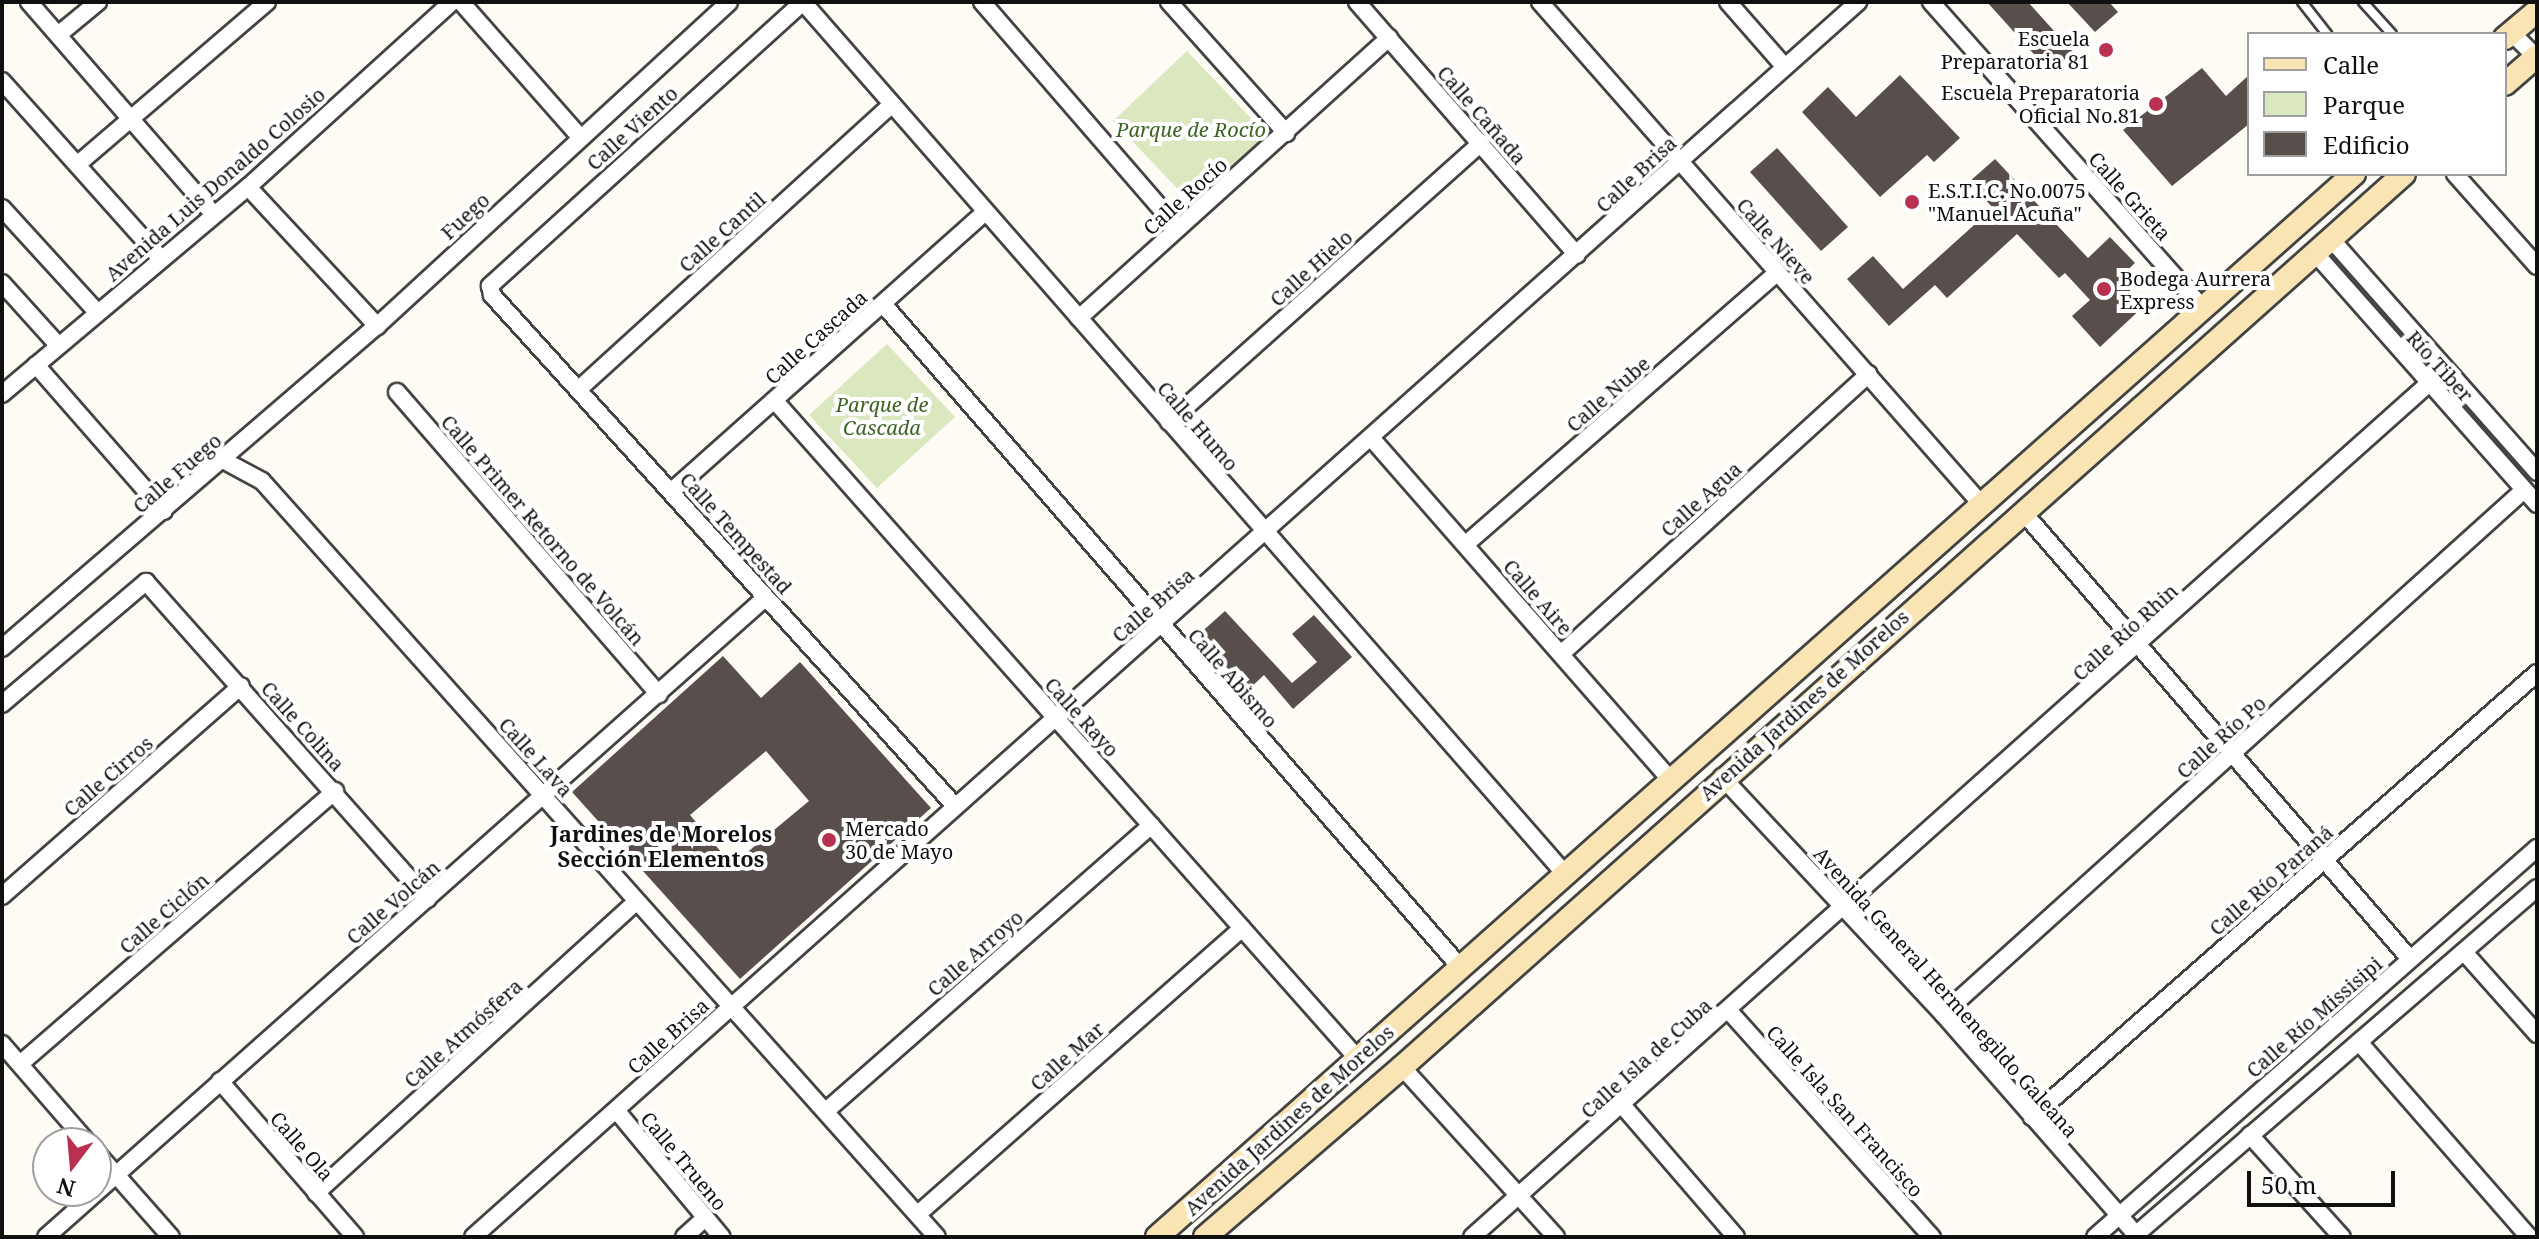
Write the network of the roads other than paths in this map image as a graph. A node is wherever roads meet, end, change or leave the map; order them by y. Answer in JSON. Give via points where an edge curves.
{"nodes":[{"id":1,"x":29,"y":2,"type":"edge"},
{"id":2,"x":98,"y":2,"type":"edge"},
{"id":3,"x":267,"y":2,"type":"edge"},
{"id":4,"x":461,"y":2,"type":"edge"},
{"id":5,"x":729,"y":2,"type":"edge"},
{"id":6,"x":803,"y":2,"type":"edge"},
{"id":7,"x":982,"y":2,"type":"edge"},
{"id":8,"x":1169,"y":2,"type":"edge"},
{"id":9,"x":1357,"y":2,"type":"edge"},
{"id":10,"x":1540,"y":2,"type":"edge"},
{"id":11,"x":1728,"y":2,"type":"edge"},
{"id":12,"x":1858,"y":2,"type":"edge"},
{"id":13,"x":1931,"y":2,"type":"edge"},
{"id":14,"x":2302,"y":2,"type":"edge"},
{"id":15,"x":2363,"y":2,"type":"edge"},
{"id":16,"x":445,"y":4,"type":"edge"},
{"id":17,"x":2537,"y":11,"type":"edge"},
{"id":18,"x":2325,"y":32,"type":"edge"},
{"id":19,"x":2390,"y":32,"type":"edge"},
{"id":20,"x":58,"y":35,"type":"junction"},
{"id":21,"x":2508,"y":35,"type":"edge"},
{"id":22,"x":1389,"y":38,"type":"junction"},
{"id":23,"x":2537,"y":57,"type":"edge"},
{"id":24,"x":1784,"y":66,"type":"junction"},
{"id":25,"x":2,"y":81,"type":"edge"},
{"id":26,"x":2507,"y":82,"type":"edge"},
{"id":27,"x":891,"y":105,"type":"junction"},
{"id":28,"x":130,"y":121,"type":"junction"},
{"id":29,"x":1286,"y":133,"type":"junction"},
{"id":30,"x":579,"y":136,"type":"junction"},
{"id":31,"x":1481,"y":143,"type":"junction"},
{"id":32,"x":1680,"y":160,"type":"junction"},
{"id":33,"x":78,"y":164,"type":"junction"},
{"id":34,"x":2352,"y":176,"type":"edge"},
{"id":35,"x":2402,"y":176,"type":"edge"},
{"id":36,"x":2457,"y":176,"type":"edge"},
{"id":37,"x":248,"y":187,"type":"junction"},
{"id":38,"x":2,"y":208,"type":"edge"},
{"id":39,"x":985,"y":212,"type":"junction"},
{"id":40,"x":214,"y":215,"type":"junction"},
{"id":41,"x":1178,"y":228,"type":"junction"},
{"id":42,"x":2323,"y":246,"type":"junction"},
{"id":43,"x":1577,"y":255,"type":"junction"},
{"id":44,"x":161,"y":259,"type":"junction"},
{"id":45,"x":2537,"y":266,"type":"edge"},
{"id":46,"x":1777,"y":273,"type":"junction"},
{"id":47,"x":2,"y":283,"type":"edge"},
{"id":48,"x":490,"y":286,"type":"joint"},
{"id":49,"x":883,"y":304,"type":"junction"},
{"id":50,"x":2204,"y":309,"type":"junction"},
{"id":51,"x":97,"y":312,"type":"junction"},
{"id":52,"x":1079,"y":318,"type":"junction"},
{"id":53,"x":377,"y":326,"type":"junction"},
{"id":54,"x":58,"y":345,"type":"junction"},
{"id":55,"x":36,"y":365,"type":"junction"},
{"id":56,"x":1869,"y":374,"type":"junction"},
{"id":57,"x":2428,"y":384,"type":"junction"},
{"id":58,"x":579,"y":389,"type":"junction"},
{"id":59,"x":397,"y":392,"type":"dead end"},
{"id":60,"x":2,"y":394,"type":"edge"},
{"id":61,"x":775,"y":401,"type":"junction"},
{"id":62,"x":2100,"y":401,"type":"junction"},
{"id":63,"x":2489,"y":419,"type":"junction"},
{"id":64,"x":1169,"y":422,"type":"junction"},
{"id":65,"x":2124,"y":424,"type":"junction"},
{"id":66,"x":2473,"y":433,"type":"junction"},
{"id":67,"x":1373,"y":440,"type":"junction"},
{"id":68,"x":223,"y":460,"type":"junction"},
{"id":69,"x":2537,"y":472,"type":"edge"},
{"id":70,"x":2524,"y":490,"type":"junction"},
{"id":71,"x":672,"y":491,"type":"junction"},
{"id":72,"x":2537,"y":504,"type":"edge"},
{"id":73,"x":1983,"y":506,"type":"junction"},
{"id":74,"x":164,"y":511,"type":"junction"},
{"id":75,"x":2023,"y":512,"type":"junction"},
{"id":76,"x":1265,"y":535,"type":"junction"},
{"id":77,"x":1466,"y":544,"type":"junction"},
{"id":78,"x":766,"y":597,"type":"junction"},
{"id":79,"x":1160,"y":626,"type":"junction"},
{"id":80,"x":2,"y":648,"type":"edge"},
{"id":81,"x":2138,"y":648,"type":"junction"},
{"id":82,"x":1561,"y":654,"type":"junction"},
{"id":83,"x":2537,"y":673,"type":"edge"},
{"id":84,"x":241,"y":686,"type":"junction"},
{"id":85,"x":659,"y":694,"type":"junction"},
{"id":86,"x":2,"y":704,"type":"edge"},
{"id":87,"x":1056,"y":717,"type":"junction"},
{"id":88,"x":2231,"y":756,"type":"junction"},
{"id":89,"x":1722,"y":777,"type":"junction"},
{"id":90,"x":1672,"y":782,"type":"junction"},
{"id":91,"x":335,"y":791,"type":"junction"},
{"id":92,"x":544,"y":796,"type":"junction"},
{"id":93,"x":955,"y":806,"type":"junction"},
{"id":94,"x":1151,"y":825,"type":"junction"},
{"id":95,"x":1617,"y":829,"type":"junction"},
{"id":96,"x":2537,"y":848,"type":"edge"},
{"id":97,"x":1637,"y":854,"type":"junction"},
{"id":98,"x":2325,"y":858,"type":"junction"},
{"id":99,"x":1565,"y":874,"type":"junction"},
{"id":100,"x":2537,"y":888,"type":"edge"},
{"id":101,"x":2,"y":896,"type":"edge"},
{"id":102,"x":427,"y":899,"type":"junction"},
{"id":103,"x":636,"y":902,"type":"junction"},
{"id":104,"x":1846,"y":907,"type":"junction"},
{"id":105,"x":1242,"y":928,"type":"junction"},
{"id":106,"x":2464,"y":952,"type":"junction"},
{"id":107,"x":2410,"y":959,"type":"junction"},
{"id":108,"x":1461,"y":968,"type":"junction"},
{"id":109,"x":731,"y":1005,"type":"junction"},
{"id":110,"x":1418,"y":1006,"type":"junction"},
{"id":111,"x":1729,"y":1011,"type":"junction"},
{"id":112,"x":1943,"y":1014,"type":"junction"},
{"id":113,"x":1441,"y":1032,"type":"junction"},
{"id":114,"x":2537,"y":1034,"type":"edge"},
{"id":115,"x":2359,"y":1042,"type":"junction"},
{"id":116,"x":2,"y":1044,"type":"edge"},
{"id":117,"x":1358,"y":1059,"type":"junction"},
{"id":118,"x":20,"y":1064,"type":"junction"},
{"id":119,"x":1402,"y":1067,"type":"junction"},
{"id":120,"x":2288,"y":1067,"type":"junction"},
{"id":121,"x":220,"y":1081,"type":"junction"},
{"id":122,"x":2305,"y":1086,"type":"junction"},
{"id":123,"x":1623,"y":1106,"type":"junction"},
{"id":124,"x":616,"y":1110,"type":"junction"},
{"id":125,"x":826,"y":1111,"type":"junction"},
{"id":126,"x":2032,"y":1117,"type":"junction"},
{"id":127,"x":74,"y":1127,"type":"edge"},
{"id":128,"x":2250,"y":1135,"type":"junction"},
{"id":129,"x":112,"y":1171,"type":"edge"},
{"id":130,"x":115,"y":1174,"type":"junction"},
{"id":131,"x":316,"y":1193,"type":"junction"},
{"id":132,"x":1520,"y":1196,"type":"junction"},
{"id":133,"x":918,"y":1214,"type":"junction"},
{"id":134,"x":2119,"y":1216,"type":"junction"},
{"id":135,"x":705,"y":1218,"type":"junction"},
{"id":136,"x":2135,"y":1236,"type":"edge"},
{"id":137,"x":46,"y":1237,"type":"edge"},
{"id":138,"x":171,"y":1237,"type":"edge"},
{"id":139,"x":355,"y":1237,"type":"edge"},
{"id":140,"x":473,"y":1237,"type":"edge"},
{"id":141,"x":684,"y":1237,"type":"edge"},
{"id":142,"x":722,"y":1237,"type":"edge"},
{"id":143,"x":937,"y":1237,"type":"edge"},
{"id":144,"x":1157,"y":1237,"type":"edge"},
{"id":145,"x":1205,"y":1237,"type":"edge"},
{"id":146,"x":1472,"y":1237,"type":"edge"},
{"id":147,"x":1556,"y":1237,"type":"edge"},
{"id":148,"x":1736,"y":1237,"type":"edge"},
{"id":149,"x":1932,"y":1237,"type":"edge"},
{"id":150,"x":2095,"y":1237,"type":"edge"},
{"id":151,"x":2342,"y":1237,"type":"edge"},
{"id":152,"x":2529,"y":1237,"type":"edge"}],
"edges":[{"from":1,"to":20,"type":"street"},
{"from":2,"to":20,"type":"street"},
{"from":3,"to":28,"type":"street"},
{"from":4,"to":30,"type":"street"},
{"from":5,"to":30,"type":"street","name":"Fuego"},
{"from":6,"to":27,"type":"street","name":"Calle Humo"},
{"from":6,"to":48,"type":"street","name":"Calle Viento"},
{"from":7,"to":41,"type":"street"},
{"from":8,"to":29,"type":"street"},
{"from":9,"to":22,"type":"street","name":"Calle Cañada"},
{"from":10,"to":32,"type":"street","name":"Calle Nieve"},
{"from":11,"to":24,"type":"street"},
{"from":12,"to":24,"type":"street","name":"Calle Brisa"},
{"from":13,"to":50,"type":"street","name":"Calle Grieta"},
{"from":14,"to":18,"type":"lane"},
{"from":15,"to":19,"type":"lane"},
{"from":16,"to":37,"type":"street","name":"Avenida Luis Donaldo Colosio"},
{"from":17,"to":21,"type":"main road"},
{"from":20,"to":28,"type":"street"},
{"from":21,"to":23,"type":"street"},
{"from":22,"to":29,"type":"street","name":"Calle Rocío"},
{"from":22,"to":31,"type":"street","name":"Calle Cañada"},
{"from":23,"to":26,"type":"main road"},
{"from":24,"to":32,"type":"street","name":"Calle Brisa"},
{"from":25,"to":33,"type":"street"},
{"from":27,"to":39,"type":"street","name":"Calle Humo"},
{"from":27,"to":58,"type":"street","name":"Calle Cantil"},
{"from":28,"to":33,"type":"street"},
{"from":28,"to":40,"type":"street"},
{"from":29,"to":41,"type":"street","name":"Calle Rocío"},
{"from":30,"to":53,"type":"street","name":"Fuego"},
{"from":31,"to":43,"type":"street","name":"Calle Cañada"},
{"from":31,"to":64,"type":"street","name":"Calle Hielo"},
{"from":32,"to":43,"type":"street","name":"Calle Brisa"},
{"from":32,"to":46,"type":"street","name":"Calle Nieve"},
{"from":33,"to":44,"type":"street"},
{"from":34,"to":50,"type":"main road","name":"Avenida Jardines de Morelos"},
{"from":35,"to":42,"type":"main road","name":"Avenida Jardines de Morelos"},
{"from":36,"to":45,"type":"street"},
{"from":37,"to":40,"type":"street","name":"Avenida Luis Donaldo Colosio"},
{"from":37,"to":53,"type":"street"},
{"from":38,"to":51,"type":"street"},
{"from":39,"to":49,"type":"street","name":"Calle Cascada"},
{"from":39,"to":52,"type":"street","name":"Calle Humo"},
{"from":40,"to":44,"type":"street","name":"Avenida Luis Donaldo Colosio"},
{"from":41,"to":52,"type":"street","name":"Calle Rocío"},
{"from":42,"to":57,"type":"street","name":"Río Tiber"},
{"from":42,"to":63,"type":"street","name":"Río Tiber"},
{"from":42,"to":65,"type":"main road","name":"Avenida Jardines de Morelos"},
{"from":43,"to":67,"type":"street","name":"Calle Brisa"},
{"from":44,"to":51,"type":"street","name":"Avenida Luis Donaldo Colosio"},
{"from":46,"to":56,"type":"street","name":"Calle Nieve"},
{"from":46,"to":77,"type":"street","name":"Calle Nube"},
{"from":47,"to":54,"type":"street"},
{"from":48,"to":58,"type":"street","name":"Calle Tempestad"},
{"from":49,"to":61,"type":"street","name":"Calle Cascada"},
{"from":49,"to":79,"type":"street","name":"Calle Abismo"},
{"from":50,"to":62,"type":"main road","name":"Avenida Jardines de Morelos"},
{"from":51,"to":54,"type":"street","name":"Avenida Luis Donaldo Colosio"},
{"from":52,"to":64,"type":"street","name":"Calle Humo"},
{"from":53,"to":68,"type":"street","name":"Calle Fuego"},
{"from":54,"to":55,"type":"street","name":"Avenida Luis Donaldo Colosio"},
{"from":55,"to":60,"type":"street","name":"Avenida Luis Donaldo Colosio"},
{"from":55,"to":74,"type":"street"},
{"from":56,"to":73,"type":"street","name":"Calle Nieve"},
{"from":56,"to":82,"type":"street","name":"Calle Agua"},
{"from":57,"to":66,"type":"street","name":"Río Tiber"},
{"from":57,"to":81,"type":"street","name":"Calle Río Rhin"},
{"from":58,"to":71,"type":"street","name":"Calle Tempestad"},
{"from":59,"to":85,"type":"street","name":"Calle Primer Retorno de Volcán"},
{"from":61,"to":71,"type":"street","name":"Calle Cascada"},
{"from":61,"to":87,"type":"street","name":"Calle Rayo"},
{"from":62,"to":65,"type":"main road"},
{"from":62,"to":73,"type":"main road","name":"Avenida Jardines de Morelos"},
{"from":63,"to":66,"type":"street"},
{"from":63,"to":69,"type":"street","name":"Río Tiber"},
{"from":64,"to":76,"type":"street","name":"Calle Humo"},
{"from":65,"to":75,"type":"main road","name":"Avenida Jardines de Morelos"},
{"from":66,"to":70,"type":"street","name":"Río Tiber"},
{"from":67,"to":76,"type":"street","name":"Calle Brisa"},
{"from":67,"to":77,"type":"street","name":"Calle Aire"},
{"from":68,"to":74,"type":"street","name":"Calle Fuego"},
{"from":68,"to":92,"type":"street","name":"Calle Lava","via":[[262,481]]},
{"from":70,"to":72,"type":"street","name":"Río Tiber"},
{"from":70,"to":88,"type":"street","name":"Calle Río Po"},
{"from":71,"to":78,"type":"street","name":"Calle Tempestad"},
{"from":73,"to":90,"type":"main road","name":"Avenida Jardines de Morelos"},
{"from":74,"to":80,"type":"street","name":"Calle Fuego"},
{"from":75,"to":81,"type":"street"},
{"from":75,"to":89,"type":"main road","name":"Avenida Jardines de Morelos"},
{"from":76,"to":79,"type":"street","name":"Calle Brisa"},
{"from":76,"to":99,"type":"street","name":"Calle Humo"},
{"from":77,"to":82,"type":"street","name":"Calle Aire"},
{"from":78,"to":85,"type":"street","name":"Calle Volcán"},
{"from":78,"to":93,"type":"street","name":"Calle Tempestad"},
{"from":79,"to":87,"type":"street","name":"Calle Brisa"},
{"from":79,"to":108,"type":"street","name":"Calle Abismo"},
{"from":81,"to":88,"type":"street"},
{"from":81,"to":104,"type":"street","name":"Calle Río Rhin"},
{"from":82,"to":90,"type":"street","name":"Calle Aire"},
{"from":83,"to":98,"type":"street","name":"Calle Río Paraná"},
{"from":84,"to":86,"type":"street","name":"Calle Colina","via":[[146,582]]},
{"from":84,"to":91,"type":"street","name":"Calle Colina"},
{"from":84,"to":101,"type":"street","name":"Calle Cirros"},
{"from":85,"to":92,"type":"street","name":"Calle Volcán"},
{"from":87,"to":93,"type":"street","name":"Calle Brisa"},
{"from":87,"to":94,"type":"street","name":"Calle Rayo"},
{"from":88,"to":98,"type":"street"},
{"from":88,"to":112,"type":"street","name":"Calle Río Po"},
{"from":89,"to":97,"type":"main road","name":"Avenida Jardines de Morelos"},
{"from":89,"to":104,"type":"street","name":"Avenida General Hermenegildo Galeana"},
{"from":90,"to":95,"type":"main road","name":"Avenida Jardines de Morelos"},
{"from":91,"to":102,"type":"street","name":"Calle Colina"},
{"from":91,"to":118,"type":"street","name":"Calle Ciclón"},
{"from":92,"to":102,"type":"street","name":"Calle Volcán"},
{"from":92,"to":103,"type":"street","name":"Calle Lava"},
{"from":93,"to":109,"type":"street","name":"Calle Brisa"},
{"from":94,"to":105,"type":"street","name":"Calle Rayo"},
{"from":94,"to":125,"type":"street","name":"Calle Arroyo"},
{"from":95,"to":97,"type":"main road"},
{"from":95,"to":99,"type":"main road","name":"Avenida Jardines de Morelos"},
{"from":96,"to":107,"type":"street","name":"Calle Río Missisipi"},
{"from":97,"to":113,"type":"main road","name":"Avenida Jardines de Morelos"},
{"from":98,"to":107,"type":"street"},
{"from":98,"to":126,"type":"street","name":"Calle Río Paraná"},
{"from":99,"to":108,"type":"main road","name":"Avenida Jardines de Morelos"},
{"from":100,"to":106,"type":"street"},
{"from":102,"to":121,"type":"street","name":"Calle Volcán"},
{"from":103,"to":109,"type":"street","name":"Calle Lava"},
{"from":103,"to":131,"type":"street","name":"Calle Atmósfera"},
{"from":104,"to":111,"type":"street","name":"Calle Isla de Cuba"},
{"from":104,"to":112,"type":"street","name":"Avenida General Hermenegildo Galeana"},
{"from":105,"to":117,"type":"street","name":"Calle Rayo"},
{"from":105,"to":133,"type":"street","name":"Calle Mar"},
{"from":106,"to":114,"type":"street"},
{"from":106,"to":115,"type":"street"},
{"from":107,"to":120,"type":"street","name":"Calle Río Missisipi"},
{"from":108,"to":110,"type":"main road","name":"Avenida Jardines de Morelos"},
{"from":109,"to":124,"type":"street","name":"Calle Brisa"},
{"from":109,"to":125,"type":"street","name":"Calle Lava"},
{"from":110,"to":113,"type":"main road"},
{"from":110,"to":117,"type":"main road","name":"Avenida Jardines de Morelos"},
{"from":111,"to":123,"type":"street","name":"Calle Isla de Cuba"},
{"from":111,"to":149,"type":"street","name":"Calle Isla San Francisco"},
{"from":112,"to":126,"type":"street","name":"Avenida General Hermenegildo Galeana"},
{"from":113,"to":119,"type":"main road","name":"Avenida Jardines de Morelos"},
{"from":115,"to":122,"type":"street"},
{"from":115,"to":152,"type":"street"},
{"from":116,"to":118,"type":"street"},
{"from":117,"to":144,"type":"main road","name":"Avenida Jardines de Morelos"},
{"from":118,"to":127,"type":"street"},
{"from":119,"to":132,"type":"street"},
{"from":119,"to":145,"type":"main road","name":"Avenida Jardines de Morelos"},
{"from":120,"to":122,"type":"street"},
{"from":120,"to":134,"type":"street","name":"Calle Río Missisipi"},
{"from":121,"to":130,"type":"street","name":"Calle Volcán"},
{"from":121,"to":131,"type":"street","name":"Calle Ola"},
{"from":122,"to":128,"type":"street"},
{"from":123,"to":132,"type":"street","name":"Calle Isla de Cuba"},
{"from":123,"to":148,"type":"street"},
{"from":124,"to":135,"type":"street","name":"Calle Trueno"},
{"from":124,"to":140,"type":"street","name":"Calle Brisa"},
{"from":125,"to":133,"type":"street","name":"Calle Lava"},
{"from":126,"to":134,"type":"street","name":"Avenida General Hermenegildo Galeana"},
{"from":128,"to":136,"type":"street"},
{"from":128,"to":151,"type":"street"},
{"from":129,"to":130,"type":"street"},
{"from":130,"to":137,"type":"street","name":"Calle Volcán"},
{"from":130,"to":138,"type":"street"},
{"from":131,"to":139,"type":"street","name":"Calle Ola"},
{"from":132,"to":146,"type":"street","name":"Calle Isla de Cuba"},
{"from":132,"to":147,"type":"street"},
{"from":133,"to":143,"type":"street","name":"Calle Lava"},
{"from":134,"to":136,"type":"street","name":"Avenida General Hermenegildo Galeana"},
{"from":134,"to":150,"type":"street","name":"Calle Río Missisipi"},
{"from":135,"to":141,"type":"street"},
{"from":135,"to":142,"type":"street","name":"Calle Trueno"}]}
